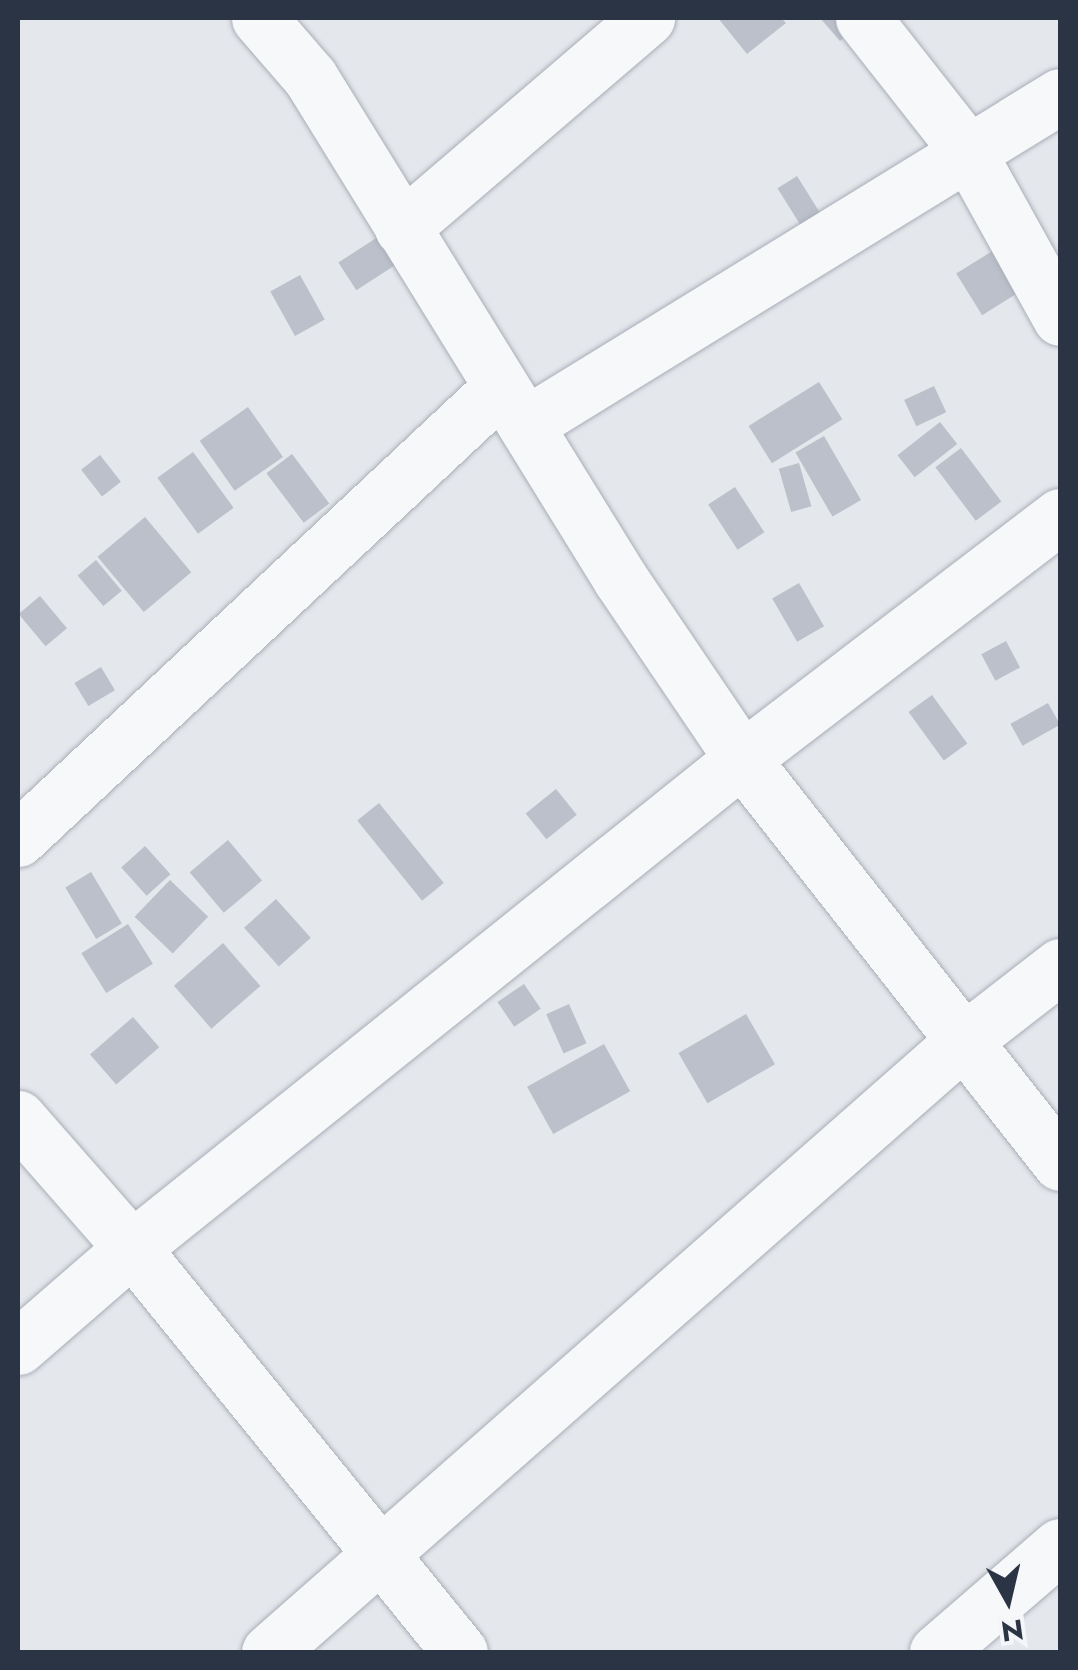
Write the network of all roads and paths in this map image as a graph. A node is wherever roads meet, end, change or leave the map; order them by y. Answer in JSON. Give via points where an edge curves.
{"nodes":[{"id":1,"x":260,"y":18,"type":"edge"},
{"id":2,"x":648,"y":18,"type":"edge"},
{"id":3,"x":863,"y":18,"type":"edge"},
{"id":4,"x":1060,"y":96,"type":"edge"},
{"id":5,"x":967,"y":150,"type":"junction"},
{"id":6,"x":402,"y":228,"type":"junction"},
{"id":7,"x":1060,"y":318,"type":"edge"},
{"id":8,"x":514,"y":406,"type":"junction"},
{"id":9,"x":1060,"y":516,"type":"edge"},
{"id":10,"x":742,"y":759,"type":"junction"},
{"id":11,"x":18,"y":839,"type":"edge"},
{"id":12,"x":1060,"y":966,"type":"edge"},
{"id":13,"x":962,"y":1042,"type":"junction"},
{"id":14,"x":18,"y":1118,"type":"edge"},
{"id":15,"x":1060,"y":1163,"type":"edge"},
{"id":16,"x":132,"y":1248,"type":"junction"},
{"id":17,"x":18,"y":1348,"type":"edge"},
{"id":18,"x":1060,"y":1546,"type":"edge"},
{"id":19,"x":379,"y":1556,"type":"junction"},
{"id":20,"x":269,"y":1652,"type":"edge"},
{"id":21,"x":460,"y":1652,"type":"edge"},
{"id":22,"x":937,"y":1652,"type":"edge"}],
"edges":[{"from":1,"to":6,"type":"street","via":[[310,76]]},
{"from":2,"to":6,"type":"street"},
{"from":3,"to":5,"type":"street"},
{"from":4,"to":5,"type":"street"},
{"from":5,"to":7,"type":"street"},
{"from":5,"to":8,"type":"street"},
{"from":6,"to":8,"type":"street"},
{"from":8,"to":10,"type":"street"},
{"from":8,"to":11,"type":"street"},
{"from":9,"to":10,"type":"street"},
{"from":10,"to":13,"type":"street"},
{"from":10,"to":16,"type":"street"},
{"from":12,"to":13,"type":"street"},
{"from":13,"to":15,"type":"street"},
{"from":13,"to":19,"type":"street"},
{"from":14,"to":16,"type":"street"},
{"from":16,"to":17,"type":"street"},
{"from":16,"to":19,"type":"street"},
{"from":18,"to":22,"type":"street"},
{"from":19,"to":20,"type":"street"},
{"from":19,"to":21,"type":"street"}]}
